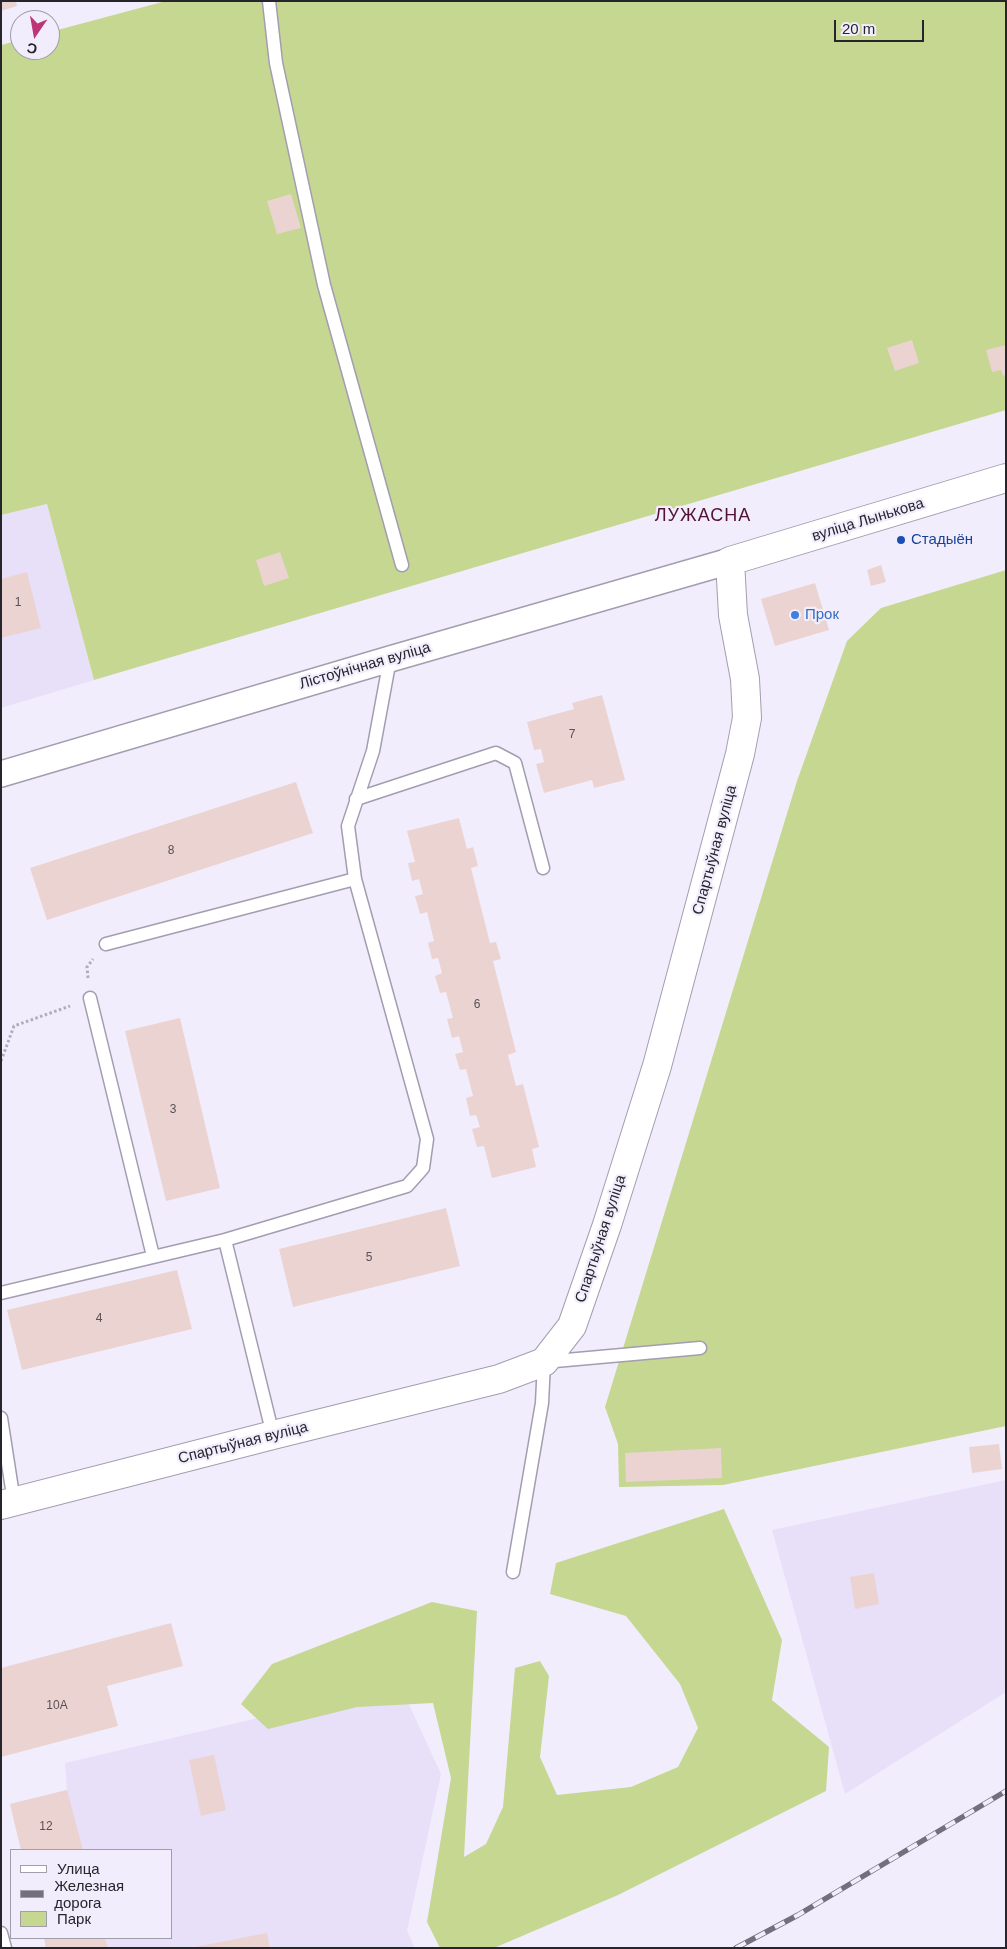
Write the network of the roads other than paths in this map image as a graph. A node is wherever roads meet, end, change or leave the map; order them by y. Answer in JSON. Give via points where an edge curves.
{"nodes":[{"id":1,"x":269,"y":1,"type":"edge"},
{"id":2,"x":1006,"y":478,"type":"edge"},
{"id":3,"x":730,"y":561,"type":"junction"},
{"id":4,"x":402,"y":565,"type":"dead end"},
{"id":5,"x":390,"y":658,"type":"junction"},
{"id":6,"x":1,"y":774,"type":"edge"},
{"id":7,"x":356,"y":799,"type":"junction"},
{"id":8,"x":543,"y":868,"type":"dead end"},
{"id":9,"x":355,"y":880,"type":"junction"},
{"id":10,"x":106,"y":944,"type":"road end"},
{"id":11,"x":90,"y":998,"type":"road end"},
{"id":12,"x":225,"y":1240,"type":"junction"},
{"id":13,"x":153,"y":1256,"type":"junction"},
{"id":14,"x":1,"y":1293,"type":"edge"},
{"id":15,"x":700,"y":1348,"type":"dead end"},
{"id":16,"x":544,"y":1362,"type":"junction"},
{"id":17,"x":1,"y":1418,"type":"edge"},
{"id":18,"x":273,"y":1435,"type":"junction"},
{"id":19,"x":8,"y":1504,"type":"edge"},
{"id":20,"x":513,"y":1572,"type":"dead end"},
{"id":21,"x":1,"y":1933,"type":"edge"},
{"id":22,"x":5,"y":1948,"type":"edge"}],
"edges":[{"from":1,"to":4,"type":"lane","via":[[276,63],[324,285]]},
{"from":2,"to":3,"type":"street","name":"вуліца Лынькова"},
{"from":3,"to":5,"type":"street","name":"Лістоўнічная вуліца"},
{"from":3,"to":16,"type":"street","name":"Спартыўная вуліца","via":[[733,615],[745,678],[746,718],[740,754],[657,1066],[607,1225],[572,1326]]},
{"from":5,"to":6,"type":"street","name":"Лістоўнічная вуліца"},
{"from":5,"to":7,"type":"lane","via":[[373,751]]},
{"from":7,"to":8,"type":"lane","via":[[496,753],[515,763]]},
{"from":7,"to":9,"type":"lane","via":[[348,826]]},
{"from":9,"to":10,"type":"lane"},
{"from":9,"to":12,"type":"lane","via":[[427,1139],[423,1168],[408,1186]]},
{"from":11,"to":13,"type":"lane"},
{"from":12,"to":13,"type":"lane"},
{"from":12,"to":18,"type":"lane"},
{"from":13,"to":14,"type":"lane"},
{"from":15,"to":16,"type":"lane"},
{"from":16,"to":18,"type":"street","name":"Спартыўная вуліца","via":[[499,1379]]},
{"from":16,"to":20,"type":"lane","via":[[542,1403]]},
{"from":17,"to":19,"type":"lane"},
{"from":18,"to":19,"type":"street","name":"Спартыўная вуліца"},
{"from":21,"to":22,"type":"lane"}]}
